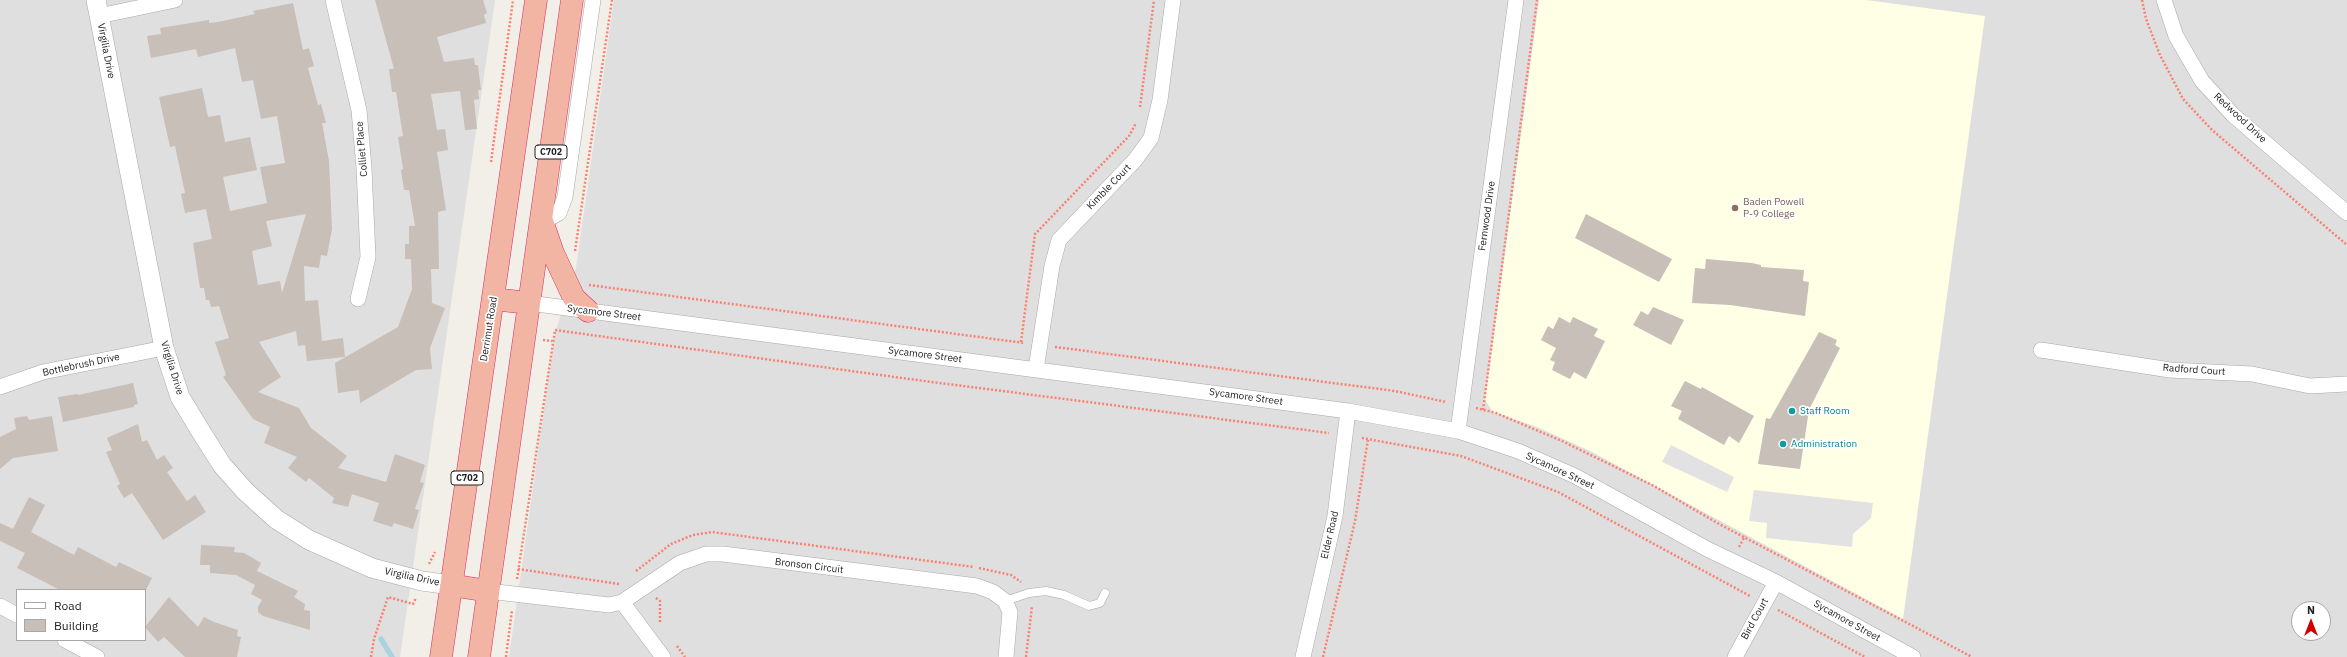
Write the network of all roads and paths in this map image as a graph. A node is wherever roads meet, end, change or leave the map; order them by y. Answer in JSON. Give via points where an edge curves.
{"nodes":[{"id":1,"x":174,"y":0,"type":"edge"},
{"id":2,"x":333,"y":0,"type":"edge"},
{"id":3,"x":536,"y":0,"type":"edge"},
{"id":4,"x":572,"y":0,"type":"edge"},
{"id":5,"x":593,"y":0,"type":"edge"},
{"id":6,"x":612,"y":0,"type":"edge"},
{"id":7,"x":1154,"y":0,"type":"edge"},
{"id":8,"x":1173,"y":0,"type":"edge"},
{"id":9,"x":1516,"y":0,"type":"edge"},
{"id":10,"x":1537,"y":0,"type":"edge"},
{"id":11,"x":2164,"y":0,"type":"edge"},
{"id":12,"x":98,"y":8,"type":"edge"},
{"id":13,"x":1139,"y":114,"type":"dead end"},
{"id":14,"x":1138,"y":121,"type":"dead end"},
{"id":15,"x":2347,"y":213,"type":"edge"},
{"id":16,"x":541,"y":218,"type":"junction"},
{"id":17,"x":574,"y":258,"type":"dead end"},
{"id":18,"x":587,"y":284,"type":"dead end"},
{"id":19,"x":358,"y":299,"type":"dead end"},
{"id":20,"x":493,"y":299,"type":"junction"},
{"id":21,"x":529,"y":303,"type":"junction"},
{"id":22,"x":588,"y":311,"type":"junction"},
{"id":23,"x":1020,"y":342,"type":"junction"},
{"id":24,"x":1040,"y":345,"type":"junction"},
{"id":25,"x":164,"y":348,"type":"junction"},
{"id":26,"x":2041,"y":350,"type":"dead end"},
{"id":27,"x":1036,"y":369,"type":"junction"},
{"id":28,"x":2347,"y":384,"type":"edge"},
{"id":29,"x":0,"y":387,"type":"edge"},
{"id":30,"x":1462,"y":405,"type":"junction"},
{"id":31,"x":1483,"y":410,"type":"junction"},
{"id":32,"x":1348,"y":411,"type":"junction"},
{"id":33,"x":1458,"y":431,"type":"junction"},
{"id":34,"x":1345,"y":435,"type":"junction"},
{"id":35,"x":1368,"y":439,"type":"junction"},
{"id":36,"x":1776,"y":582,"type":"junction"},
{"id":37,"x":451,"y":585,"type":"junction"},
{"id":38,"x":642,"y":588,"type":"junction"},
{"id":39,"x":488,"y":591,"type":"junction"},
{"id":40,"x":1105,"y":593,"type":"dead end"},
{"id":41,"x":514,"y":595,"type":"junction"},
{"id":42,"x":388,"y":598,"type":"dead end"},
{"id":43,"x":1005,"y":601,"type":"junction"},
{"id":44,"x":622,"y":602,"type":"junction"},
{"id":45,"x":1764,"y":603,"type":"junction"},
{"id":46,"x":0,"y":606,"type":"edge"},
{"id":47,"x":16,"y":614,"type":"edge"},
{"id":48,"x":663,"y":627,"type":"dead end"},
{"id":49,"x":67,"y":641,"type":"edge"},
{"id":50,"x":676,"y":645,"type":"dead end"},
{"id":51,"x":97,"y":657,"type":"edge"},
{"id":52,"x":372,"y":657,"type":"edge"},
{"id":53,"x":441,"y":657,"type":"edge"},
{"id":54,"x":479,"y":657,"type":"edge"},
{"id":55,"x":506,"y":657,"type":"edge"},
{"id":56,"x":663,"y":657,"type":"edge"},
{"id":57,"x":685,"y":657,"type":"edge"},
{"id":58,"x":1006,"y":657,"type":"edge"},
{"id":59,"x":1303,"y":657,"type":"edge"},
{"id":60,"x":1323,"y":657,"type":"edge"},
{"id":61,"x":1735,"y":657,"type":"edge"},
{"id":62,"x":1865,"y":657,"type":"edge"},
{"id":63,"x":1914,"y":657,"type":"edge"},
{"id":64,"x":1972,"y":657,"type":"edge"}],
"edges":[{"from":1,"to":12,"type":"street"},
{"from":2,"to":19,"type":"street","name":"Colliet Place","via":[[359,110],[364,161],[368,257]]},
{"from":3,"to":20,"type":"highway","name":"Derrimut Road","number":"C702"},
{"from":4,"to":16,"type":"highway","number":"C702"},
{"from":5,"to":16,"type":"street","via":[[565,197],[559,213],[550,218]]},
{"from":6,"to":17,"type":"path"},
{"from":7,"to":13,"type":"path"},
{"from":8,"to":24,"type":"street","name":"Kimble Court","via":[[1160,100],[1151,138],[1135,160],[1059,240],[1052,266]]},
{"from":9,"to":30,"type":"street","name":"Fernwood Drive"},
{"from":10,"to":31,"type":"path"},
{"from":11,"to":15,"type":"street","name":"Redwood Drive","via":[[2176,36],[2202,81],[2233,115]]},
{"from":12,"to":25,"type":"street","name":"Virgilia Drive"},
{"from":14,"to":23,"type":"path","via":[[1129,136],[1036,234]]},
{"from":16,"to":21,"type":"highway","number":"C702"},
{"from":16,"to":22,"type":"highway","via":[[574,298]]},
{"from":18,"to":23,"type":"path"},
{"from":20,"to":21,"type":"highway"},
{"from":20,"to":37,"type":"highway","name":"Derrimut Road","number":"C702"},
{"from":21,"to":22,"type":"street","name":"Sycamore Street"},
{"from":21,"to":39,"type":"highway","number":"C702"},
{"from":22,"to":27,"type":"street","name":"Sycamore Street"},
{"from":23,"to":24,"type":"path"},
{"from":24,"to":27,"type":"street","name":"Kimble Court"},
{"from":24,"to":30,"type":"path","via":[[1395,391]]},
{"from":25,"to":29,"type":"street","name":"Bottlebrush Drive","via":[[43,372]]},
{"from":25,"to":37,"type":"street","name":"Virgilia Drive","via":[[180,397],[202,435],[222,464],[276,519],[309,540],[372,568],[422,581]]},
{"from":26,"to":28,"type":"street","name":"Radford Court","via":[[2170,370],[2252,374],[2310,386]]},
{"from":27,"to":32,"type":"street","name":"Sycamore Street"},
{"from":30,"to":31,"type":"path"},
{"from":30,"to":33,"type":"street","name":"Fernwood Drive"},
{"from":31,"to":64,"type":"path","via":[[1562,441],[1654,486],[1719,524]]},
{"from":32,"to":33,"type":"street","name":"Sycamore Street"},
{"from":32,"to":34,"type":"street","name":"Elder Road"},
{"from":33,"to":36,"type":"street","name":"Sycamore Street","via":[[1518,451],[1575,476],[1707,549]]},
{"from":34,"to":35,"type":"path"},
{"from":34,"to":41,"type":"path","via":[[555,330]]},
{"from":34,"to":59,"type":"street","name":"Elder Road","via":[[1335,516]]},
{"from":35,"to":45,"type":"path","via":[[1460,456],[1558,492]]},
{"from":35,"to":60,"type":"path","via":[[1355,521]]},
{"from":36,"to":45,"type":"street","name":"Bird Court"},
{"from":36,"to":63,"type":"street","name":"Sycamore Street"},
{"from":37,"to":39,"type":"highway"},
{"from":37,"to":53,"type":"highway","name":"Derrimut Road","number":"C702"},
{"from":38,"to":43,"type":"street","name":"Bronson Circuit","via":[[691,558],[706,554],[723,554],[977,586],[993,592]]},
{"from":38,"to":44,"type":"street","name":"Bronson Circuit"},
{"from":38,"to":48,"type":"path","via":[[660,601],[658,621]]},
{"from":39,"to":41,"type":"street","name":"Bronson Circuit"},
{"from":39,"to":54,"type":"highway","number":"C702"},
{"from":40,"to":43,"type":"lane","via":[[1100,603],[1089,606],[1064,595],[1046,591],[1029,593]]},
{"from":41,"to":44,"type":"street","name":"Bronson Circuit","via":[[600,605]]},
{"from":41,"to":55,"type":"path"},
{"from":42,"to":52,"type":"path","via":[[374,639]]},
{"from":43,"to":58,"type":"street","via":[[1010,612]]},
{"from":44,"to":56,"type":"street"},
{"from":45,"to":61,"type":"street","name":"Bird Court"},
{"from":45,"to":62,"type":"path"},
{"from":46,"to":47,"type":"street"},
{"from":49,"to":51,"type":"street"},
{"from":50,"to":57,"type":"path"}]}
